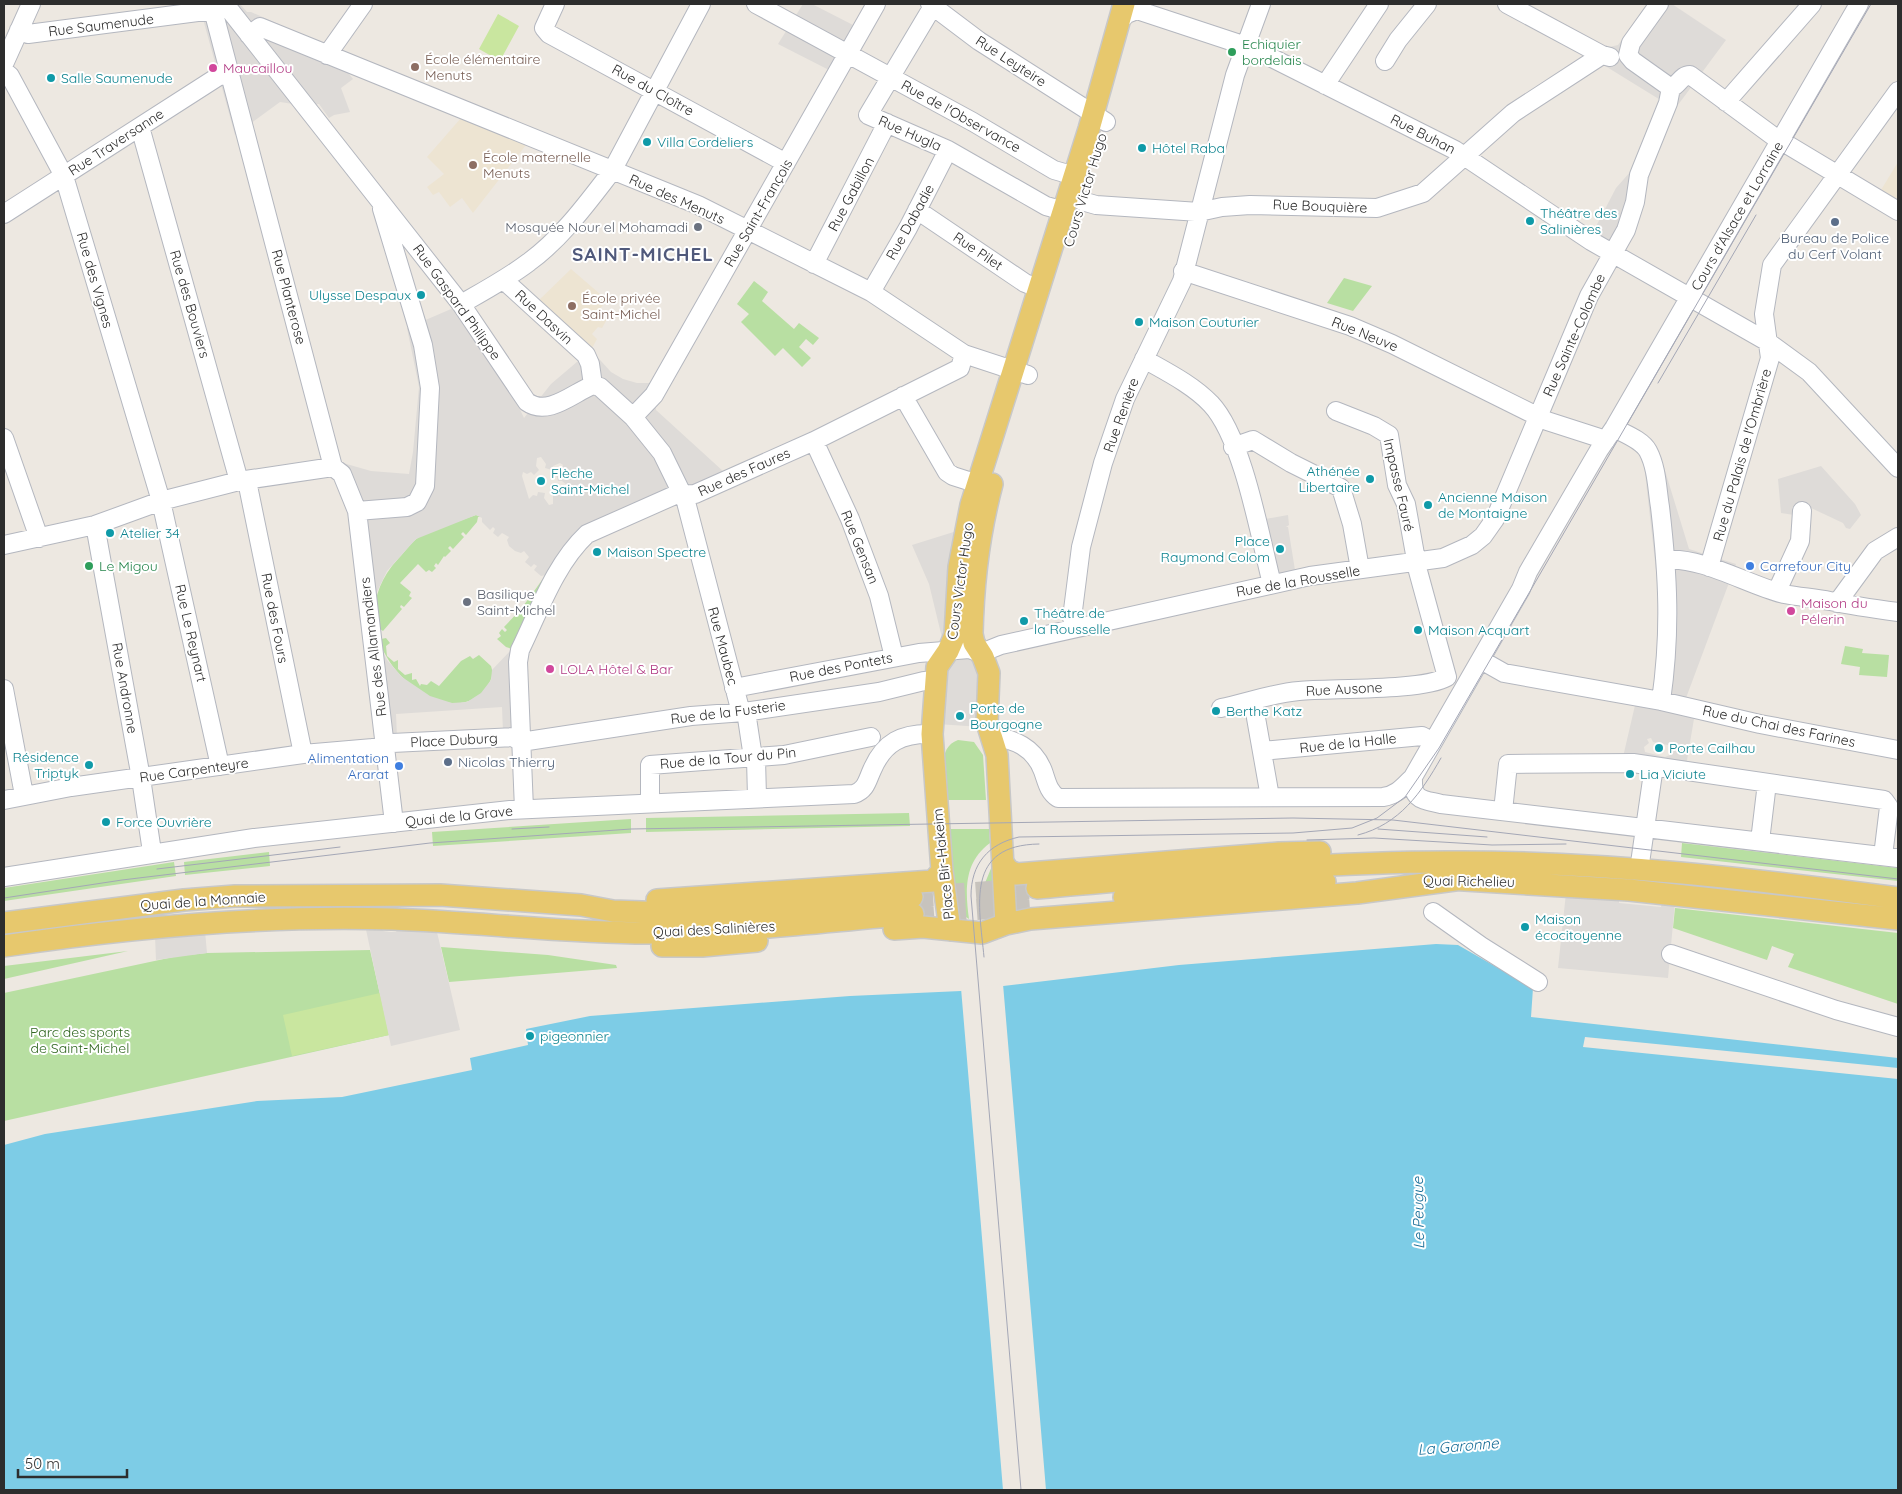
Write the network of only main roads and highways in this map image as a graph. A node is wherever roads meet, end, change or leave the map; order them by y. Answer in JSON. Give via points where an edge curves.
{"nodes":[{"id":1,"x":1129,"y":10,"type":"edge"},
{"id":2,"x":1099,"y":118,"type":"junction"},
{"id":3,"x":1021,"y":373,"type":"junction"},
{"id":4,"x":932,"y":734,"type":"joint"},
{"id":5,"x":1004,"y":864,"type":"junction"},
{"id":6,"x":1462,"y":870,"type":"junction"},
{"id":7,"x":942,"y":871,"type":"junction"},
{"id":8,"x":402,"y":895,"type":"joint"},
{"id":9,"x":1038,"y":896,"type":"tunnel mouth"},
{"id":10,"x":1898,"y":898,"type":"edge"},
{"id":11,"x":581,"y":906,"type":"junction"},
{"id":12,"x":1898,"y":919,"type":"edge"},
{"id":13,"x":4,"y":923,"type":"edge"},
{"id":14,"x":1006,"y":924,"type":"junction"},
{"id":15,"x":514,"y":926,"type":"joint"},
{"id":16,"x":950,"y":930,"type":"junction"},
{"id":17,"x":579,"y":931,"type":"junction"},
{"id":18,"x":4,"y":946,"type":"edge"}],
"edges":[{"from":1,"to":2,"type":"main road","name":"Cours Victor Hugo"},
{"from":2,"to":3,"type":"main road","name":"Cours Victor Hugo","via":[[1075,176],[1040,289]]},
{"from":2,"to":3,"type":"main road","name":"Cours Victor Hugo","via":[[1082,201]]},
{"from":3,"to":4,"type":"main road","name":"Cours Victor Hugo","via":[[978,484],[964,537],[955,635],[939,662]]},
{"from":3,"to":5,"type":"main road","name":"Cours Victor Hugo","via":[[980,540],[972,634],[989,673],[987,723],[997,755]]},
{"from":4,"to":7,"type":"main road","name":"Place Bir-Hakeim"},
{"from":5,"to":6,"type":"main road","via":[[1016,874],[1279,853],[1334,852]]},
{"from":5,"to":14,"type":"main road"},
{"from":6,"to":9,"type":"main road","name":"Quai Richelieu","via":[[1338,865]]},
{"from":6,"to":10,"type":"main road","name":"Quai Richelieu","via":[[1540,864],[1639,870]]},
{"from":6,"to":12,"type":"main road","name":"Quai Richelieu"},
{"from":6,"to":14,"type":"main road","name":"Place Bir-Hakeim","via":[[1357,894],[1030,919]]},
{"from":7,"to":11,"type":"main road","via":[[933,881],[702,899],[614,899]]},
{"from":7,"to":16,"type":"main road","name":"Place Bir-Hakeim"},
{"from":8,"to":11,"type":"main road","name":"Quai des Salinières"},
{"from":8,"to":13,"type":"main road","name":"Quai de la Monnaie","via":[[287,895],[190,900]]},
{"from":11,"to":17,"type":"main road","name":"Quai des Salinières","via":[[630,912],[699,914],[913,906],[690,931]]},
{"from":14,"to":16,"type":"main road","name":"Place Bir-Hakeim","via":[[982,933]]},
{"from":15,"to":17,"type":"main road","name":"Quai des Salinières"},
{"from":15,"to":18,"type":"main road","name":"Quai de la Monnaie","via":[[268,918],[181,924]]},
{"from":16,"to":17,"type":"main road","via":[[923,927],[702,946],[613,942]]}]}
